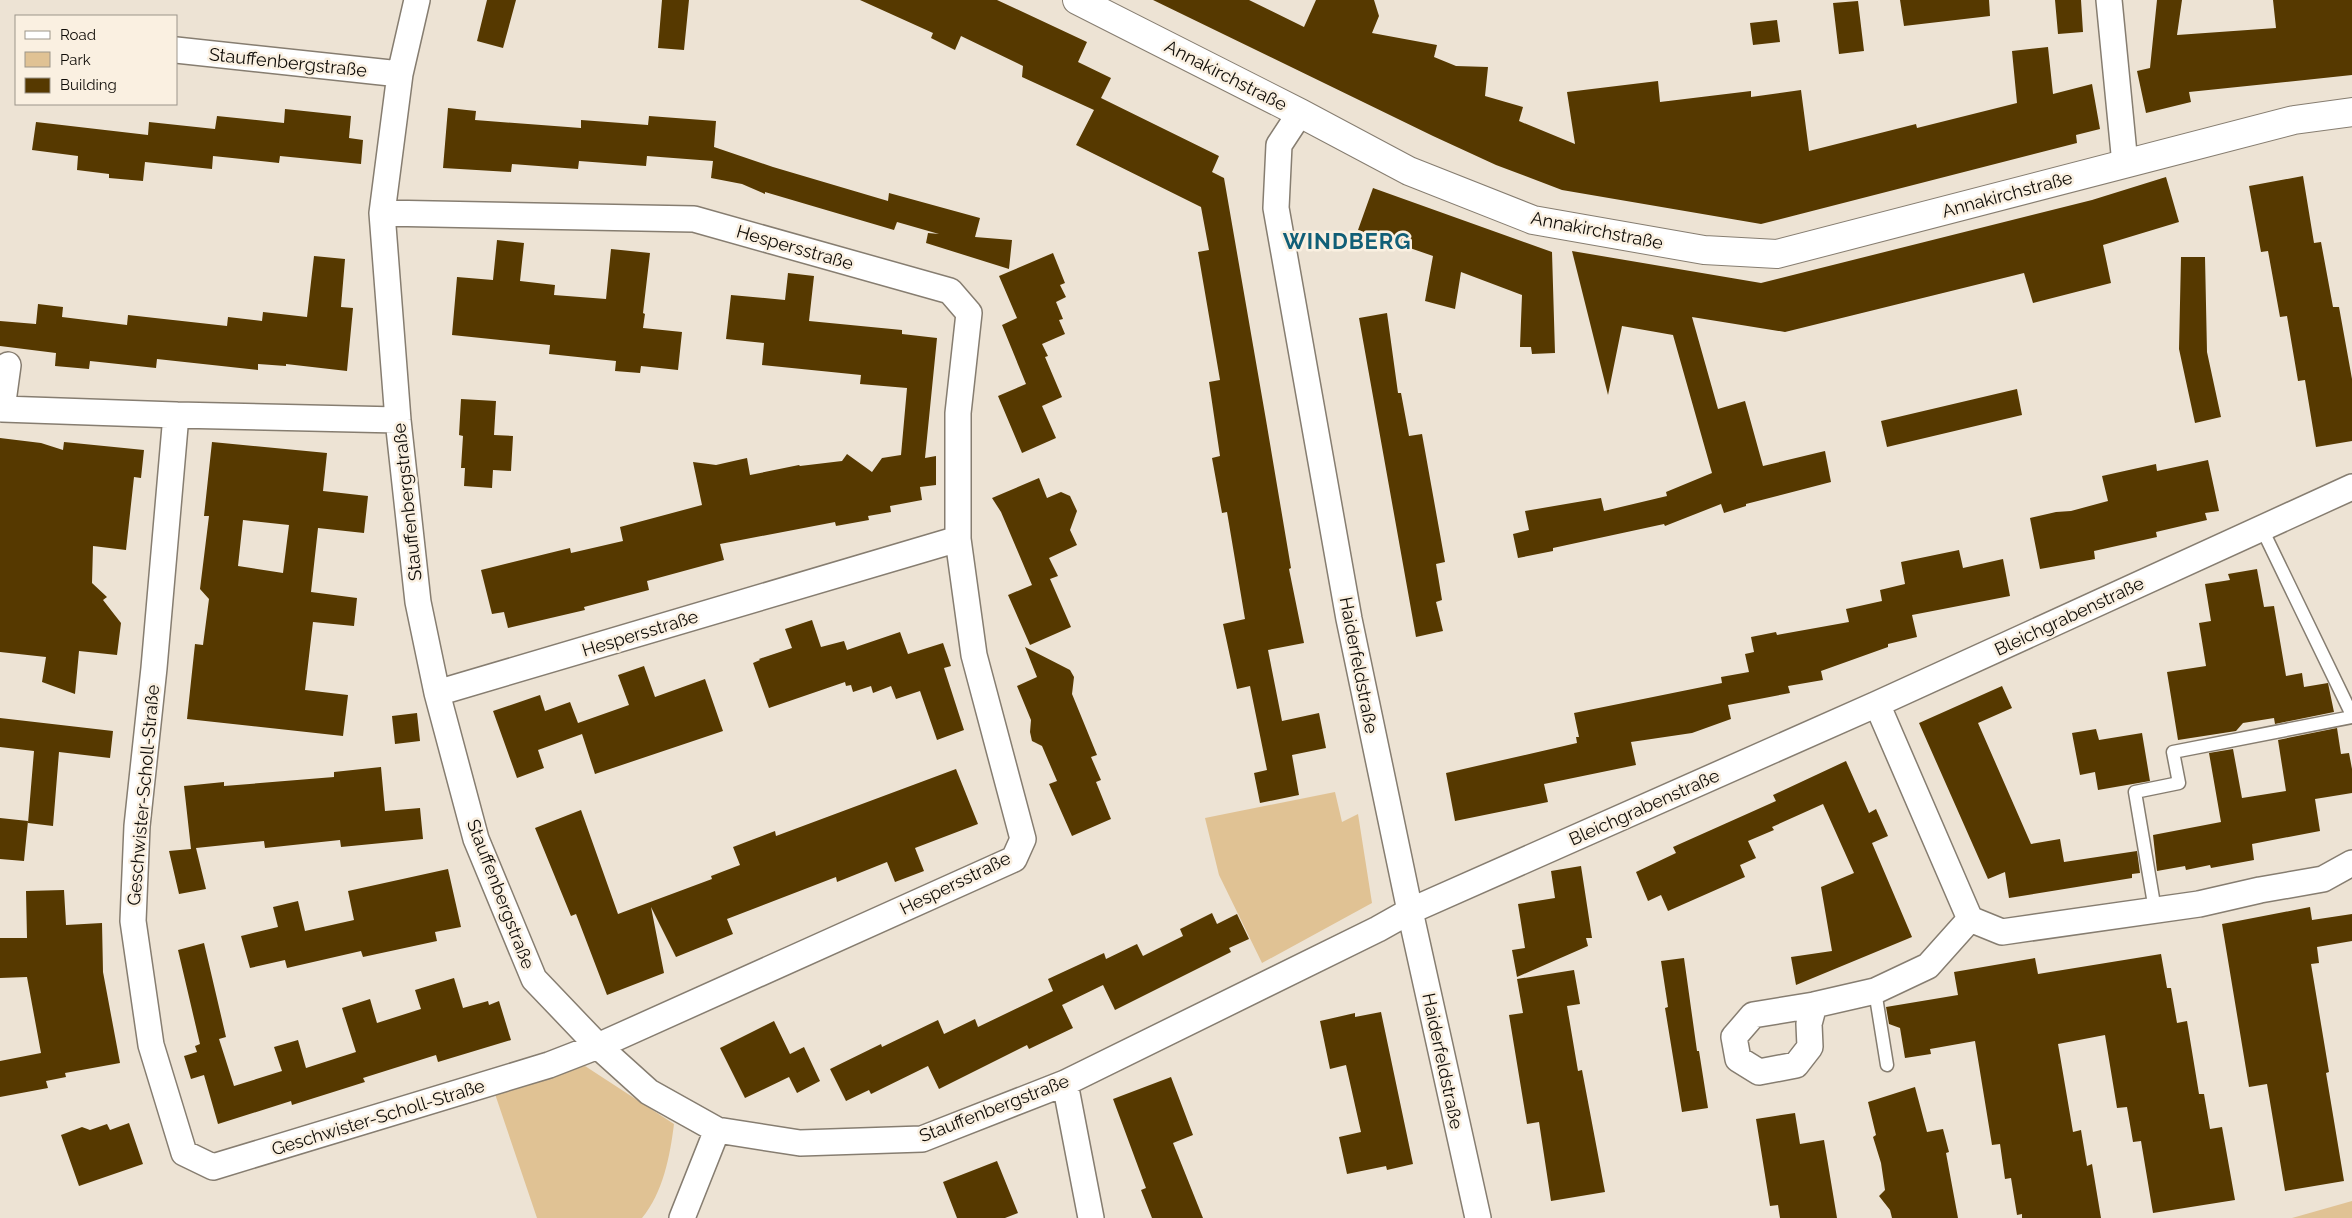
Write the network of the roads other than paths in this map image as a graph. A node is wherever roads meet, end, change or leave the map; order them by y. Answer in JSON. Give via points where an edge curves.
{"nodes":[{"id":1,"x":417,"y":0,"type":"edge"},
{"id":2,"x":1077,"y":0,"type":"edge"},
{"id":3,"x":2109,"y":0,"type":"edge"},
{"id":4,"x":178,"y":50,"type":"edge"},
{"id":5,"x":400,"y":74,"type":"junction"},
{"id":6,"x":2352,"y":112,"type":"edge"},
{"id":7,"x":1300,"y":113,"type":"junction"},
{"id":8,"x":2125,"y":164,"type":"junction"},
{"id":9,"x":382,"y":213,"type":"junction"},
{"id":10,"x":8,"y":365,"type":"dead end"},
{"id":11,"x":176,"y":415,"type":"junction"},
{"id":12,"x":398,"y":420,"type":"junction"},
{"id":13,"x":2352,"y":487,"type":"edge"},
{"id":14,"x":2262,"y":528,"type":"junction"},
{"id":15,"x":958,"y":539,"type":"junction"},
{"id":16,"x":437,"y":693,"type":"junction"},
{"id":17,"x":1877,"y":704,"type":"junction"},
{"id":18,"x":2352,"y":716,"type":"edge"},
{"id":19,"x":2352,"y":863,"type":"edge"},
{"id":20,"x":2155,"y":910,"type":"junction"},
{"id":21,"x":1410,"y":911,"type":"junction"},
{"id":22,"x":1970,"y":919,"type":"junction"},
{"id":23,"x":1875,"y":991,"type":"junction"},
{"id":24,"x":1814,"y":1005,"type":"dead end"},
{"id":25,"x":598,"y":1046,"type":"junction"},
{"id":26,"x":1887,"y":1065,"type":"dead end"},
{"id":27,"x":1065,"y":1083,"type":"junction"},
{"id":28,"x":717,"y":1130,"type":"junction"},
{"id":29,"x":682,"y":1218,"type":"edge"},
{"id":30,"x":1090,"y":1218,"type":"edge"},
{"id":31,"x":1478,"y":1218,"type":"edge"}],
"edges":[{"from":1,"to":5,"type":"street","name":"Stauffenbergstraße"},
{"from":2,"to":7,"type":"street","name":"Annakirchstraße"},
{"from":3,"to":8,"type":"street"},
{"from":4,"to":5,"type":"street","name":"Stauffenbergstraße"},
{"from":5,"to":9,"type":"street","name":"Stauffenbergstraße"},
{"from":6,"to":8,"type":"street","name":"Annakirchstraße","via":[[2294,120]]},
{"from":7,"to":8,"type":"street","name":"Annakirchstraße","via":[[1409,171],[1533,220],[1704,250],[1777,254]]},
{"from":7,"to":21,"type":"street","name":"Haiderfeldstraße","via":[[1279,145],[1276,208],[1349,619]]},
{"from":9,"to":12,"type":"street","name":"Stauffenbergstraße"},
{"from":9,"to":15,"type":"street","name":"Hespersstraße","via":[[694,219],[950,291],[969,313],[958,414]]},
{"from":10,"to":11,"type":"street","via":[[2,408]]},
{"from":11,"to":12,"type":"street"},
{"from":11,"to":25,"type":"street","name":"Geschwister-Scholl-Straße","via":[[137,826],[132,921],[151,1045],[184,1153],[213,1167],[549,1065]]},
{"from":12,"to":16,"type":"street","name":"Stauffenbergstraße","via":[[418,602]]},
{"from":13,"to":14,"type":"street","name":"Bleichgrabenstraße"},
{"from":14,"to":17,"type":"street","name":"Bleichgrabenstraße"},
{"from":14,"to":18,"type":"lane"},
{"from":15,"to":16,"type":"street","name":"Hespersstraße"},
{"from":15,"to":25,"type":"street","name":"Hespersstraße","via":[[974,655],[1023,839],[1014,859]]},
{"from":16,"to":25,"type":"street","name":"Stauffenbergstraße","via":[[476,839],[534,979]]},
{"from":17,"to":21,"type":"street","name":"Bleichgrabenstraße"},
{"from":17,"to":22,"type":"street"},
{"from":18,"to":20,"type":"lane","via":[[2173,752],[2179,784],[2135,792]]},
{"from":19,"to":20,"type":"street","via":[[2323,879]]},
{"from":20,"to":22,"type":"street","via":[[2002,932]]},
{"from":21,"to":27,"type":"street","name":"Stauffenbergstraße"},
{"from":21,"to":31,"type":"street","name":"Haiderfeldstraße"},
{"from":22,"to":23,"type":"street","via":[[1928,966]]},
{"from":23,"to":24,"type":"street"},
{"from":23,"to":26,"type":"lane"},
{"from":25,"to":28,"type":"street","name":"Stauffenbergstraße","via":[[649,1092]]},
{"from":27,"to":28,"type":"street","name":"Stauffenbergstraße","via":[[922,1139],[800,1144]]},
{"from":27,"to":30,"type":"street"},
{"from":28,"to":29,"type":"street"}]}
